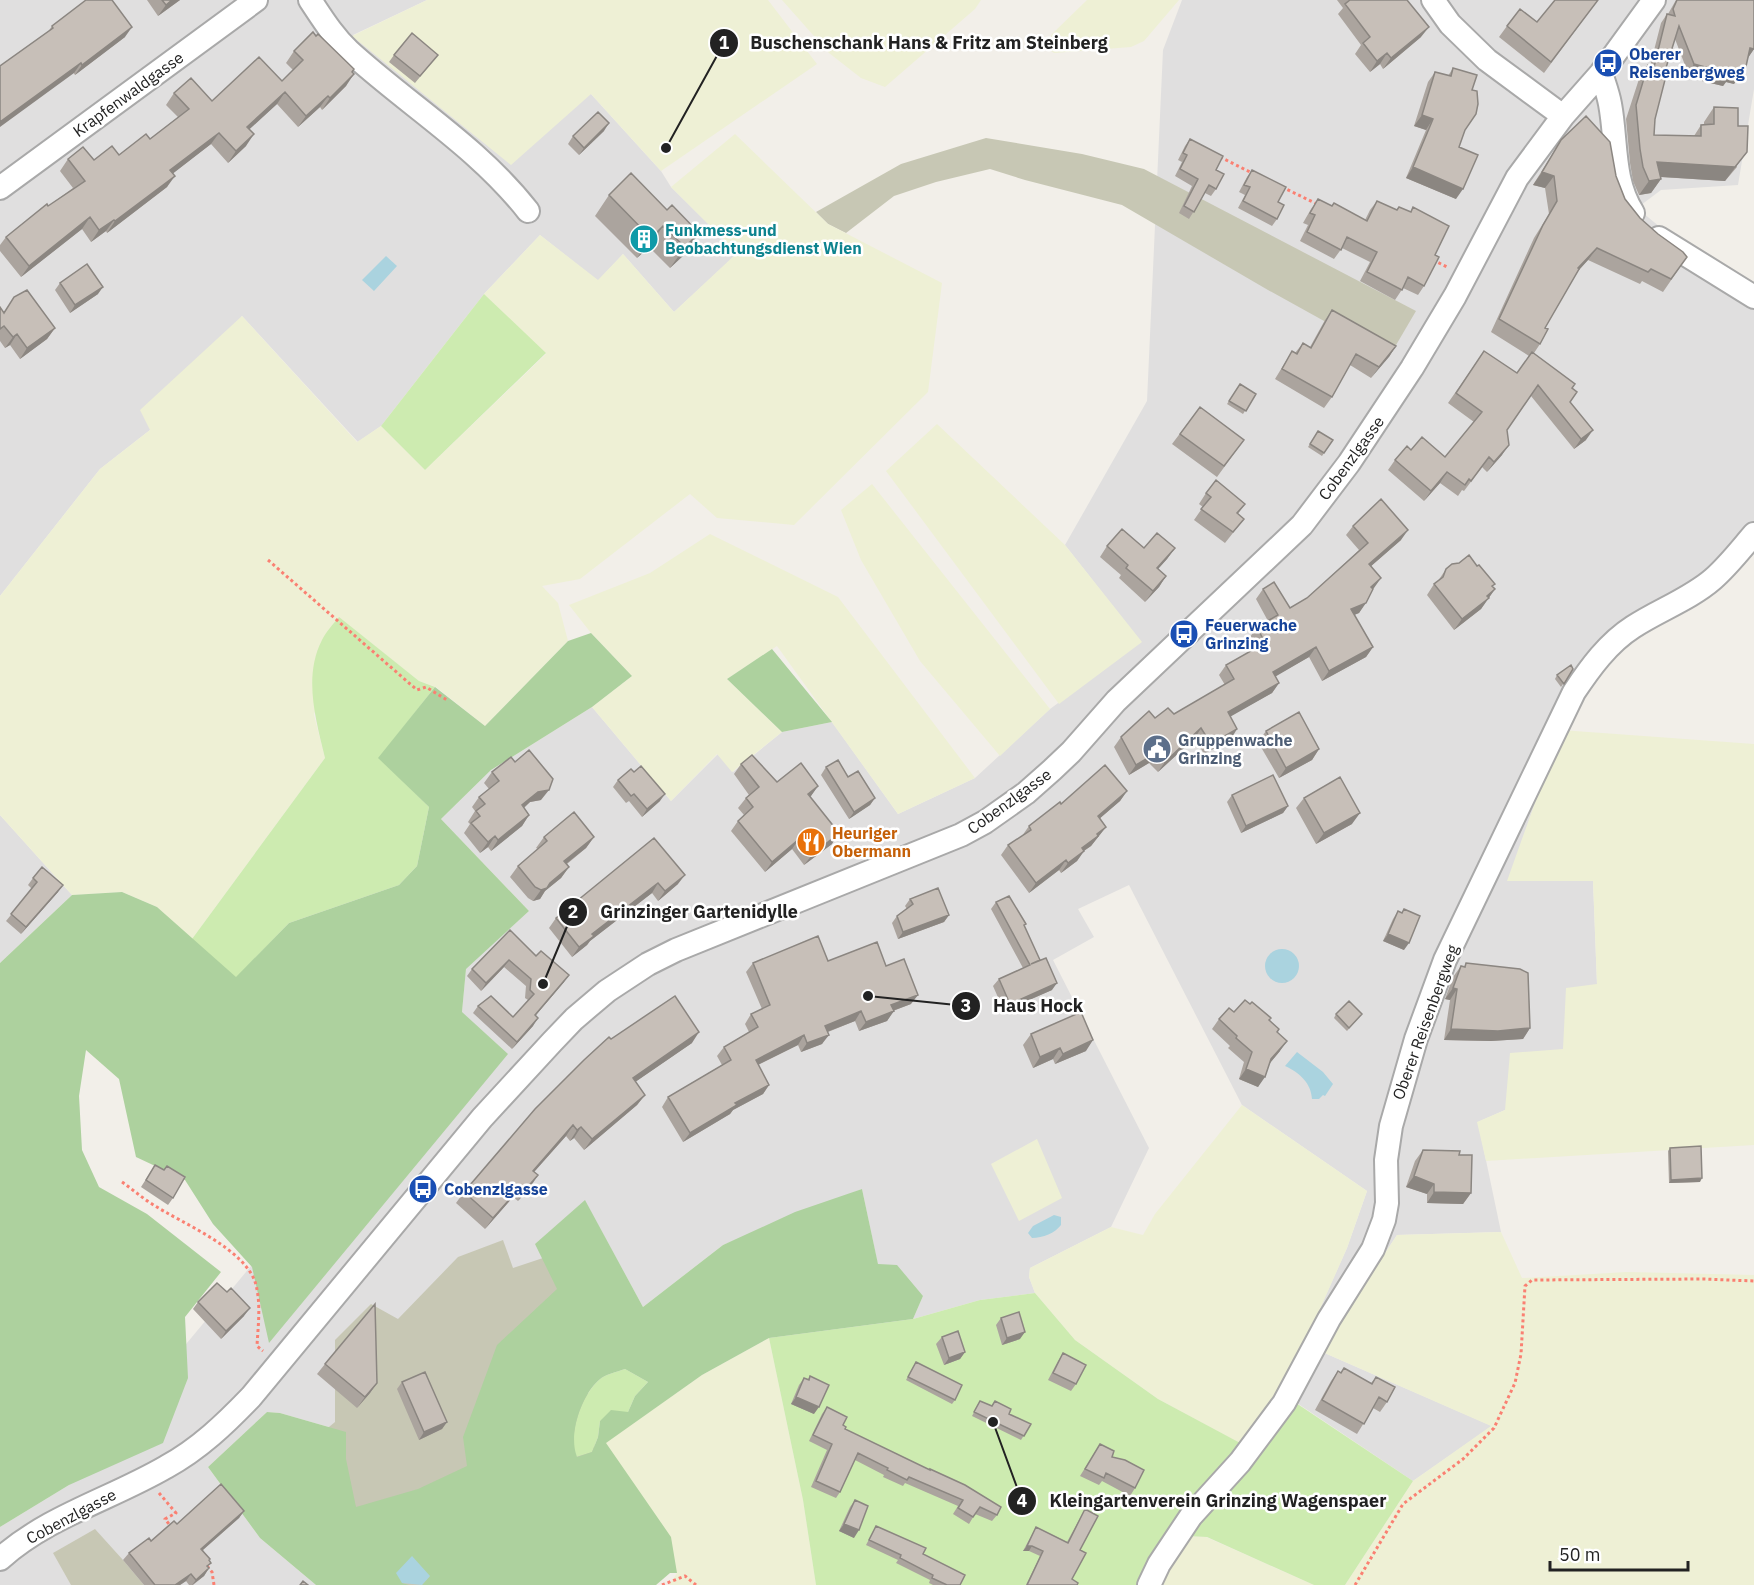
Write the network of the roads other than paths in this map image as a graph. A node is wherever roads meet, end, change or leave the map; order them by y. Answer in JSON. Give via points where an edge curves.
{"nodes":[{"id":1,"x":256,"y":0,"type":"edge"},
{"id":2,"x":310,"y":0,"type":"edge"},
{"id":3,"x":1433,"y":0,"type":"edge"},
{"id":4,"x":1654,"y":0,"type":"edge"},
{"id":5,"x":1601,"y":73,"type":"junction"},
{"id":6,"x":1563,"y":116,"type":"junction"},
{"id":7,"x":0,"y":188,"type":"edge"},
{"id":8,"x":528,"y":211,"type":"dead end"},
{"id":9,"x":1754,"y":297,"type":"edge"},
{"id":10,"x":1754,"y":534,"type":"edge"},
{"id":11,"x":0,"y":1558,"type":"edge"},
{"id":12,"x":1149,"y":1585,"type":"edge"}],
"edges":[{"from":1,"to":7,"type":"street","name":"Krapfenwaldgasse"},
{"from":2,"to":8,"type":"street","via":[[348,50],[459,141],[510,187]]},
{"from":3,"to":6,"type":"street","via":[[1450,24],[1487,60]]},
{"from":4,"to":5,"type":"street","name":"Cobenzlgasse"},
{"from":5,"to":6,"type":"street","name":"Cobenzlgasse"},
{"from":5,"to":9,"type":"street","via":[[1610,104],[1620,187],[1633,214],[1659,238]]},
{"from":6,"to":11,"type":"street","name":"Cobenzlgasse","via":[[1517,178],[1412,368],[1302,525],[1116,701],[1052,770],[992,818],[961,835],[676,950],[600,997],[574,1019],[482,1118],[251,1397],[215,1433],[185,1456],[147,1477],[45,1526]]},
{"from":10,"to":12,"type":"street","name":"Oberer Reisenbergweg","via":[[1714,579],[1616,640],[1574,692],[1445,960],[1416,1039],[1391,1126],[1386,1160],[1387,1203],[1373,1249],[1329,1319],[1284,1403],[1240,1462],[1191,1516]]}]}
